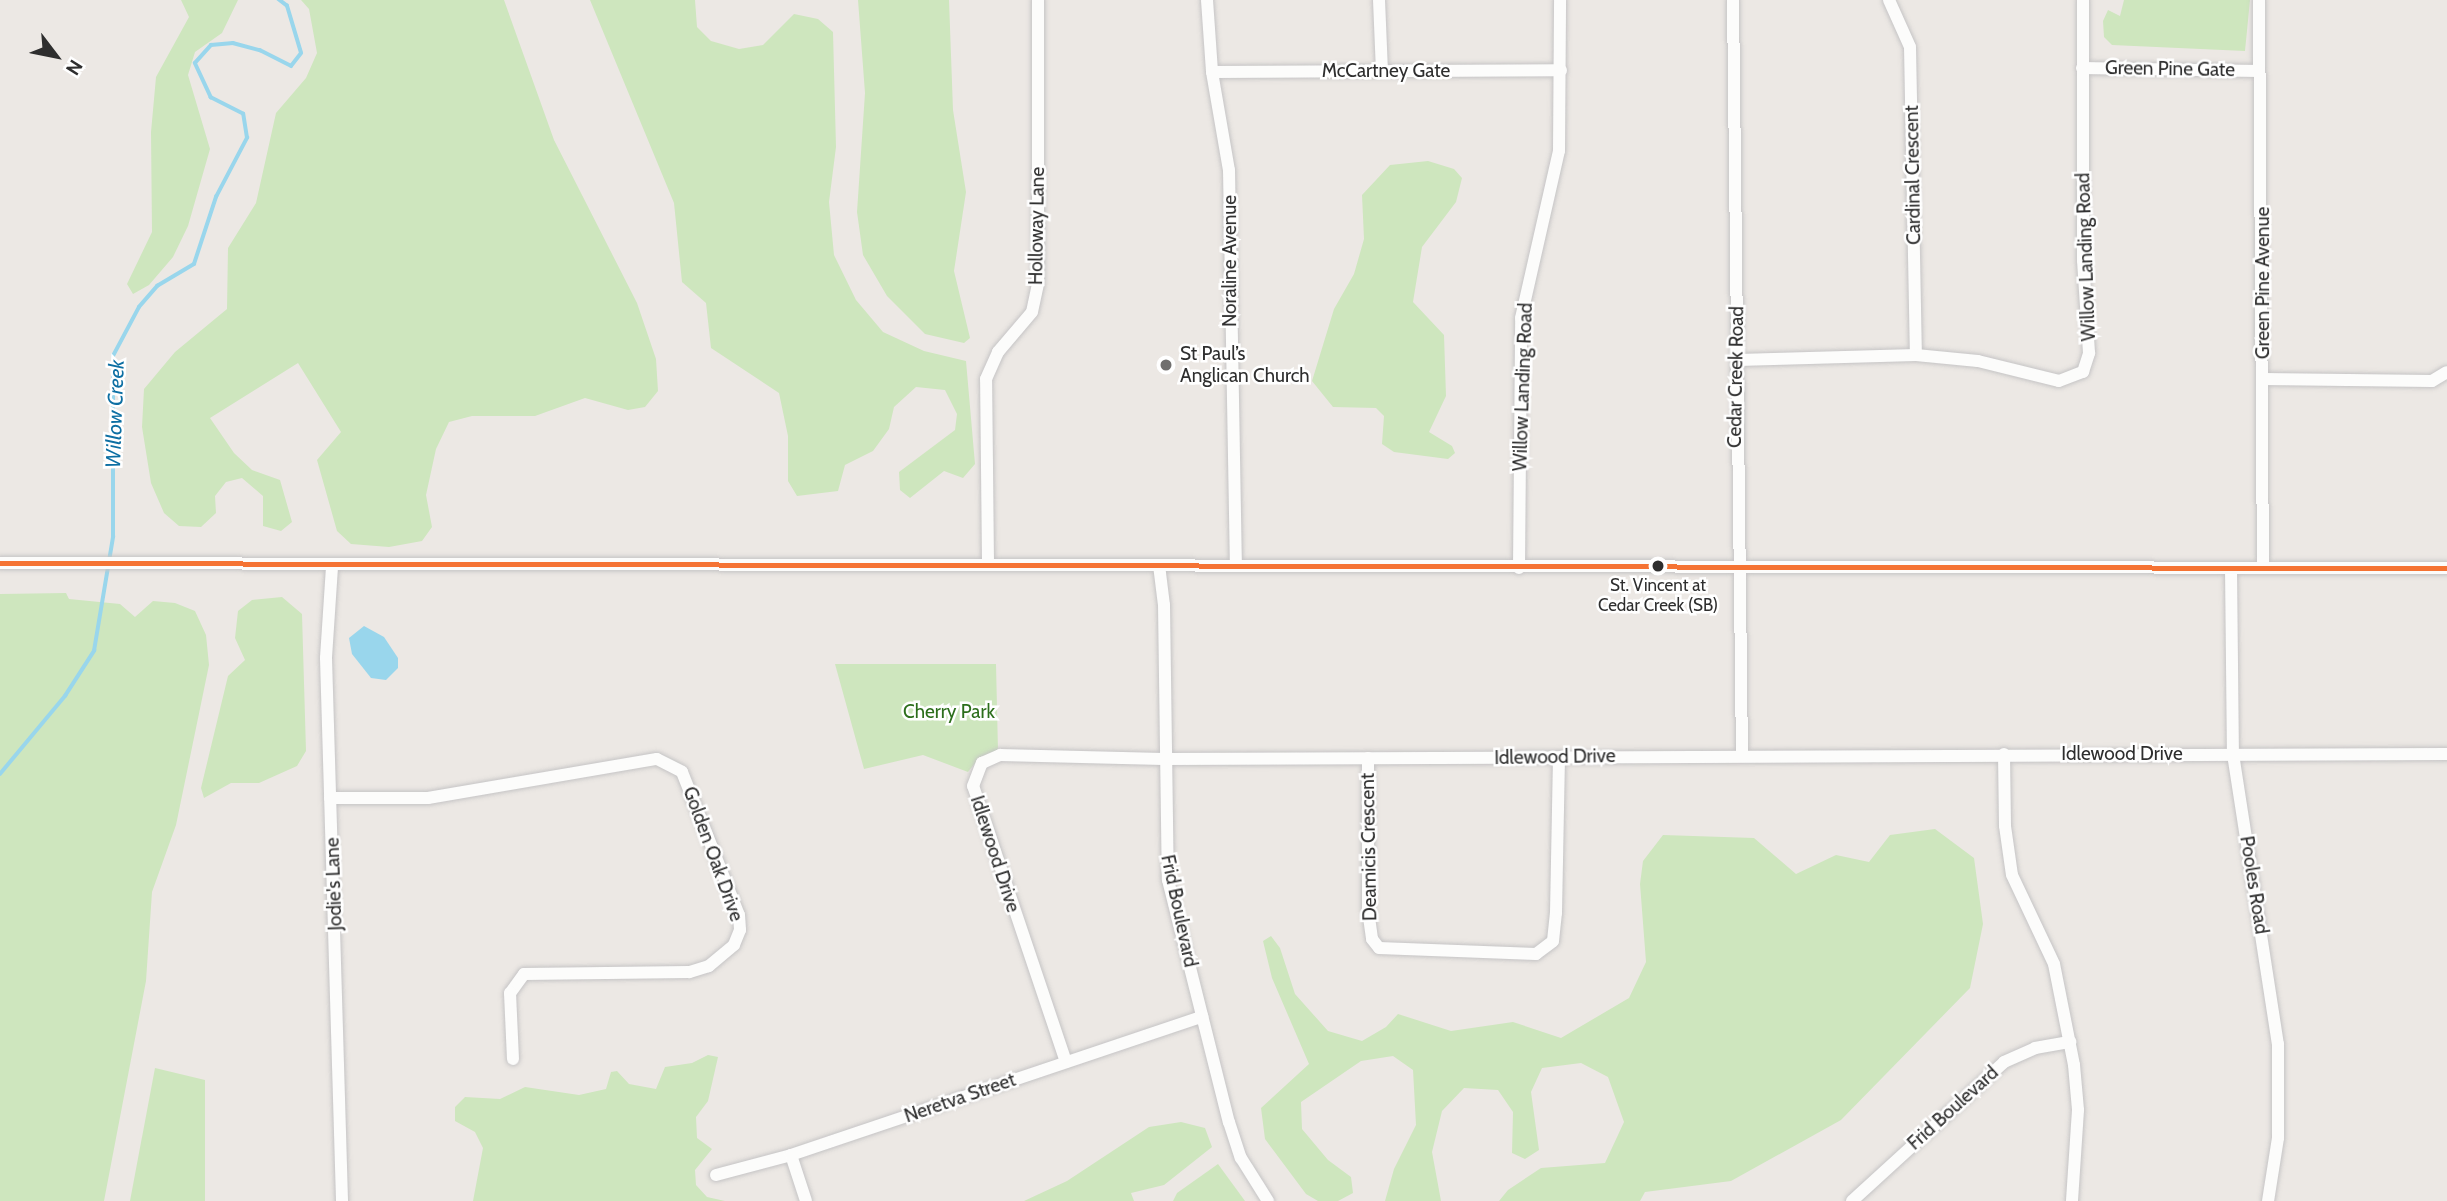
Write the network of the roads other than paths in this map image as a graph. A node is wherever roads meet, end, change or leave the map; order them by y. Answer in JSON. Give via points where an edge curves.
{"nodes":[{"id":1,"x":1038,"y":0,"type":"edge"},
{"id":2,"x":1207,"y":0,"type":"edge"},
{"id":3,"x":1379,"y":0,"type":"edge"},
{"id":4,"x":1560,"y":0,"type":"edge"},
{"id":5,"x":1733,"y":0,"type":"edge"},
{"id":6,"x":1889,"y":0,"type":"edge"},
{"id":7,"x":2083,"y":0,"type":"edge"},
{"id":8,"x":2259,"y":0,"type":"edge"},
{"id":9,"x":2082,"y":68,"type":"junction"},
{"id":10,"x":1561,"y":70,"type":"junction"},
{"id":11,"x":1382,"y":71,"type":"junction"},
{"id":12,"x":2259,"y":71,"type":"junction"},
{"id":13,"x":1212,"y":72,"type":"junction"},
{"id":14,"x":1916,"y":355,"type":"junction"},
{"id":15,"x":1738,"y":360,"type":"junction"},
{"id":16,"x":2447,"y":372,"type":"edge"},
{"id":17,"x":2263,"y":379,"type":"junction"},
{"id":18,"x":988,"y":562,"type":"junction"},
{"id":19,"x":0,"y":564,"type":"edge"},
{"id":20,"x":1159,"y":565,"type":"junction"},
{"id":21,"x":1236,"y":566,"type":"junction"},
{"id":22,"x":332,"y":567,"type":"junction"},
{"id":23,"x":2263,"y":567,"type":"junction"},
{"id":24,"x":1519,"y":568,"type":"junction"},
{"id":25,"x":2231,"y":568,"type":"junction"},
{"id":26,"x":2447,"y":568,"type":"edge"},
{"id":27,"x":1738,"y":570,"type":"junction"},
{"id":28,"x":1742,"y":754,"type":"junction"},
{"id":29,"x":2004,"y":754,"type":"junction"},
{"id":30,"x":2234,"y":754,"type":"junction"},
{"id":31,"x":2447,"y":754,"type":"edge"},
{"id":32,"x":1559,"y":757,"type":"junction"},
{"id":33,"x":1368,"y":758,"type":"junction"},
{"id":34,"x":1163,"y":759,"type":"junction"},
{"id":35,"x":330,"y":798,"type":"junction"},
{"id":36,"x":1202,"y":1017,"type":"junction"},
{"id":37,"x":2070,"y":1042,"type":"junction"},
{"id":38,"x":513,"y":1059,"type":"dead end"},
{"id":39,"x":1066,"y":1062,"type":"junction"},
{"id":40,"x":791,"y":1155,"type":"junction"},
{"id":41,"x":716,"y":1175,"type":"dead end"},
{"id":42,"x":342,"y":1201,"type":"edge"},
{"id":43,"x":806,"y":1201,"type":"edge"},
{"id":44,"x":1268,"y":1201,"type":"edge"},
{"id":45,"x":1852,"y":1201,"type":"edge"},
{"id":46,"x":2072,"y":1201,"type":"edge"},
{"id":47,"x":2268,"y":1201,"type":"edge"}],
"edges":[{"from":1,"to":18,"type":"street","name":"Holloway Lane","via":[[1038,284],[1032,312],[998,352],[986,379]]},
{"from":2,"to":13,"type":"street","name":"Noraline Avenue"},
{"from":3,"to":11,"type":"street"},
{"from":4,"to":10,"type":"street","name":"Willow Landing Road"},
{"from":5,"to":15,"type":"street","name":"Cedar Creek Road"},
{"from":6,"to":14,"type":"street","name":"Cardinal Crescent","via":[[1910,47]]},
{"from":7,"to":9,"type":"street","name":"Willow Landing Road"},
{"from":8,"to":12,"type":"street","name":"Green Pine Avenue"},
{"from":9,"to":12,"type":"street","name":"Green Pine Gate"},
{"from":9,"to":14,"type":"street","name":"Willow Landing Road","via":[[2083,261],[2090,354],[2083,372],[2059,381],[1978,361]]},
{"from":10,"to":11,"type":"street","name":"McCartney Gate"},
{"from":10,"to":24,"type":"street","name":"Willow Landing Road","via":[[1553,191],[1521,318]]},
{"from":11,"to":13,"type":"street","name":"McCartney Gate"},
{"from":12,"to":17,"type":"street","name":"Green Pine Avenue"},
{"from":13,"to":21,"type":"street","name":"Noraline Avenue","via":[[1229,170]]},
{"from":14,"to":15,"type":"street","name":"Willow Landing Road"},
{"from":15,"to":27,"type":"street","name":"Cedar Creek Road"},
{"from":16,"to":17,"type":"street","via":[[2432,381]]},
{"from":17,"to":23,"type":"street","name":"Green Pine Avenue"},
{"from":18,"to":20,"type":"street"},
{"from":18,"to":22,"type":"street"},
{"from":19,"to":22,"type":"street"},
{"from":20,"to":21,"type":"street"},
{"from":20,"to":34,"type":"street","name":"Frid Boulevard","via":[[1164,605]]},
{"from":21,"to":24,"type":"street"},
{"from":22,"to":35,"type":"street","name":"Jodie's Lane","via":[[326,658]]},
{"from":23,"to":25,"type":"street"},
{"from":23,"to":26,"type":"street"},
{"from":24,"to":27,"type":"street"},
{"from":25,"to":27,"type":"street"},
{"from":25,"to":30,"type":"street","name":"Pooles Road"},
{"from":27,"to":28,"type":"street","name":"Cedar Creek Road"},
{"from":28,"to":29,"type":"street","name":"Idlewood Drive"},
{"from":28,"to":32,"type":"street","name":"Idlewood Drive"},
{"from":29,"to":30,"type":"street","name":"Idlewood Drive"},
{"from":29,"to":37,"type":"street","via":[[2005,827],[2012,875],[2049,947]]},
{"from":30,"to":31,"type":"street","name":"Idlewood Drive"},
{"from":30,"to":47,"type":"street","name":"Pooles Road","via":[[2278,1044],[2278,1138]]},
{"from":32,"to":33,"type":"street","name":"Idlewood Drive"},
{"from":32,"to":33,"type":"street","name":"Deamicis Crescent","via":[[1553,941],[1536,954],[1379,948],[1372,939],[1368,910]]},
{"from":33,"to":34,"type":"street","name":"Idlewood Drive"},
{"from":34,"to":36,"type":"street","name":"Frid Boulevard","via":[[1168,880]]},
{"from":34,"to":39,"type":"street","name":"Idlewood Drive","via":[[1000,755],[982,763],[973,777]]},
{"from":35,"to":38,"type":"street","name":"Golden Oak Drive","via":[[428,798],[657,759],[682,772],[739,915],[734,945],[709,966],[689,972],[524,974],[510,993]]},
{"from":35,"to":42,"type":"street","name":"Jodie's Lane"},
{"from":36,"to":39,"type":"street","name":"Neretva Street"},
{"from":36,"to":44,"type":"street","name":"Frid Boulevard","via":[[1235,1141]]},
{"from":37,"to":45,"type":"street","name":"Frid Boulevard","via":[[2035,1048],[2004,1062]]},
{"from":37,"to":46,"type":"street","via":[[2078,1110]]},
{"from":39,"to":40,"type":"street","name":"Neretva Street"},
{"from":40,"to":41,"type":"street","name":"Neretva Street"},
{"from":40,"to":43,"type":"street"}]}
